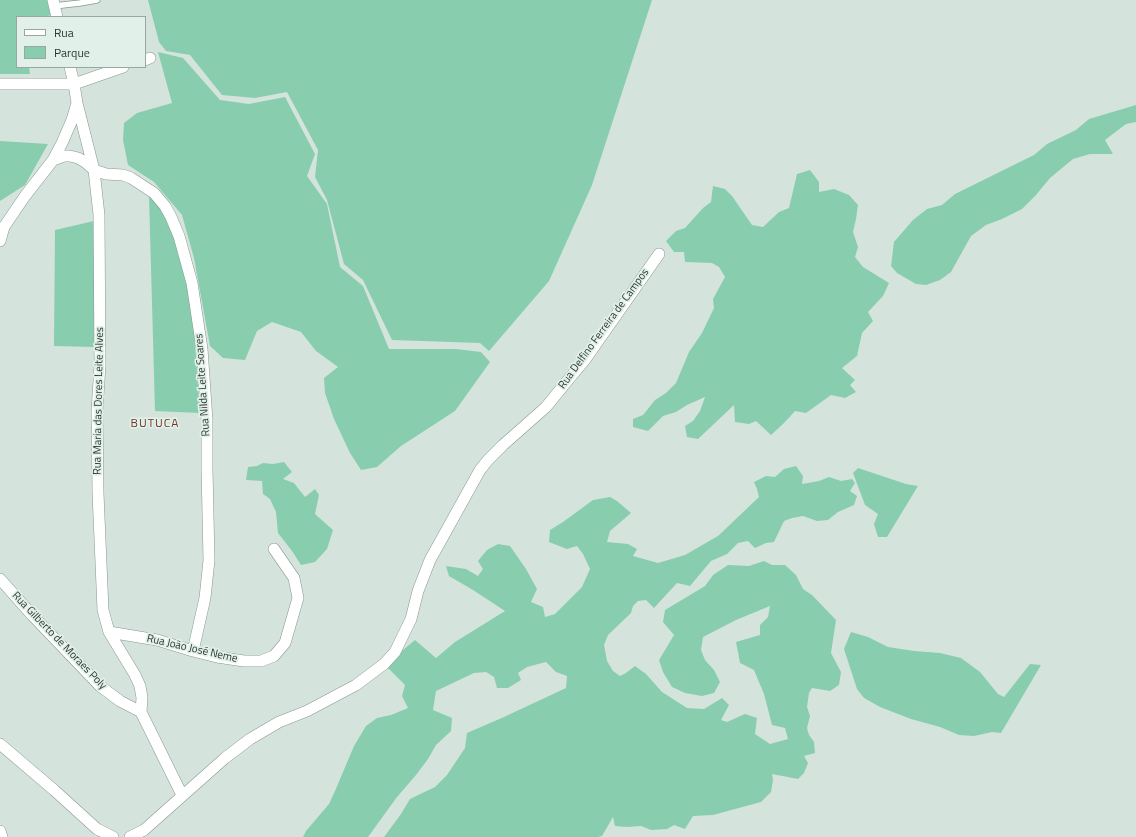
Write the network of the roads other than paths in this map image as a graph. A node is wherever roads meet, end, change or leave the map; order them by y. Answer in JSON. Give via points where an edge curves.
{"nodes":[{"id":1,"x":97,"y":0,"type":"edge"},
{"id":2,"x":54,"y":3,"type":"edge"},
{"id":3,"x":57,"y":16,"type":"edge"},
{"id":4,"x":70,"y":68,"type":"edge"},
{"id":5,"x":120,"y":68,"type":"edge"},
{"id":6,"x":0,"y":84,"type":"edge"},
{"id":7,"x":74,"y":84,"type":"junction"},
{"id":8,"x":76,"y":103,"type":"junction"},
{"id":9,"x":53,"y":160,"type":"junction"},
{"id":10,"x":94,"y":170,"type":"junction"},
{"id":11,"x":0,"y":241,"type":"edge"},
{"id":12,"x":659,"y":254,"type":"dead end"},
{"id":13,"x":274,"y":549,"type":"dead end"},
{"id":14,"x":0,"y":579,"type":"edge"},
{"id":15,"x":110,"y":632,"type":"junction"},
{"id":16,"x":193,"y":651,"type":"junction"},
{"id":17,"x":141,"y":712,"type":"junction"},
{"id":18,"x":0,"y":744,"type":"edge"},
{"id":19,"x":182,"y":795,"type":"junction"},
{"id":20,"x":0,"y":831,"type":"edge"},
{"id":21,"x":2,"y":837,"type":"edge"},
{"id":22,"x":113,"y":837,"type":"edge"},
{"id":23,"x":130,"y":837,"type":"edge"}],
"edges":[{"from":1,"to":2,"type":"lane"},
{"from":2,"to":3,"type":"street"},
{"from":4,"to":7,"type":"street","name":"Rua Maria das Dores Leite Alves"},
{"from":5,"to":7,"type":"street"},
{"from":6,"to":7,"type":"street"},
{"from":7,"to":8,"type":"street","name":"Rua Maria das Dores Leite Alves"},
{"from":8,"to":9,"type":"street","via":[[68,129]]},
{"from":8,"to":10,"type":"street","name":"Rua Maria das Dores Leite Alves"},
{"from":9,"to":10,"type":"street","via":[[70,156],[85,162]]},
{"from":9,"to":11,"type":"street","via":[[4,227]]},
{"from":10,"to":15,"type":"street","name":"Rua Maria das Dores Leite Alves","via":[[99,215],[98,493],[103,610]]},
{"from":10,"to":16,"type":"street","name":"Rua Nilda Leite Soares","via":[[132,178],[154,193],[171,217],[192,283],[202,349],[207,420],[209,560],[205,598]]},
{"from":12,"to":19,"type":"street","name":"Rua Delfino Ferreira de Campos","via":[[564,386],[546,407],[480,470],[430,560],[418,591],[412,619],[395,652],[384,664],[356,685],[250,739]]},
{"from":13,"to":16,"type":"street","name":"Rua João José Neme","via":[[294,578],[298,598],[285,642],[274,656],[261,661],[244,661]]},
{"from":14,"to":17,"type":"street","name":"Rua Gilberto de Moraes Poly","via":[[100,686]]},
{"from":15,"to":16,"type":"street","name":"Rua João José Neme","via":[[157,640]]},
{"from":15,"to":17,"type":"street","name":"Rua Maria das Dores Leite Alves","via":[[140,686]]},
{"from":17,"to":19,"type":"street"},
{"from":18,"to":22,"type":"street","via":[[97,829]]},
{"from":19,"to":23,"type":"street","name":"Rua Delfino Ferreira de Campos","via":[[144,830]]},
{"from":20,"to":21,"type":"street"}]}
